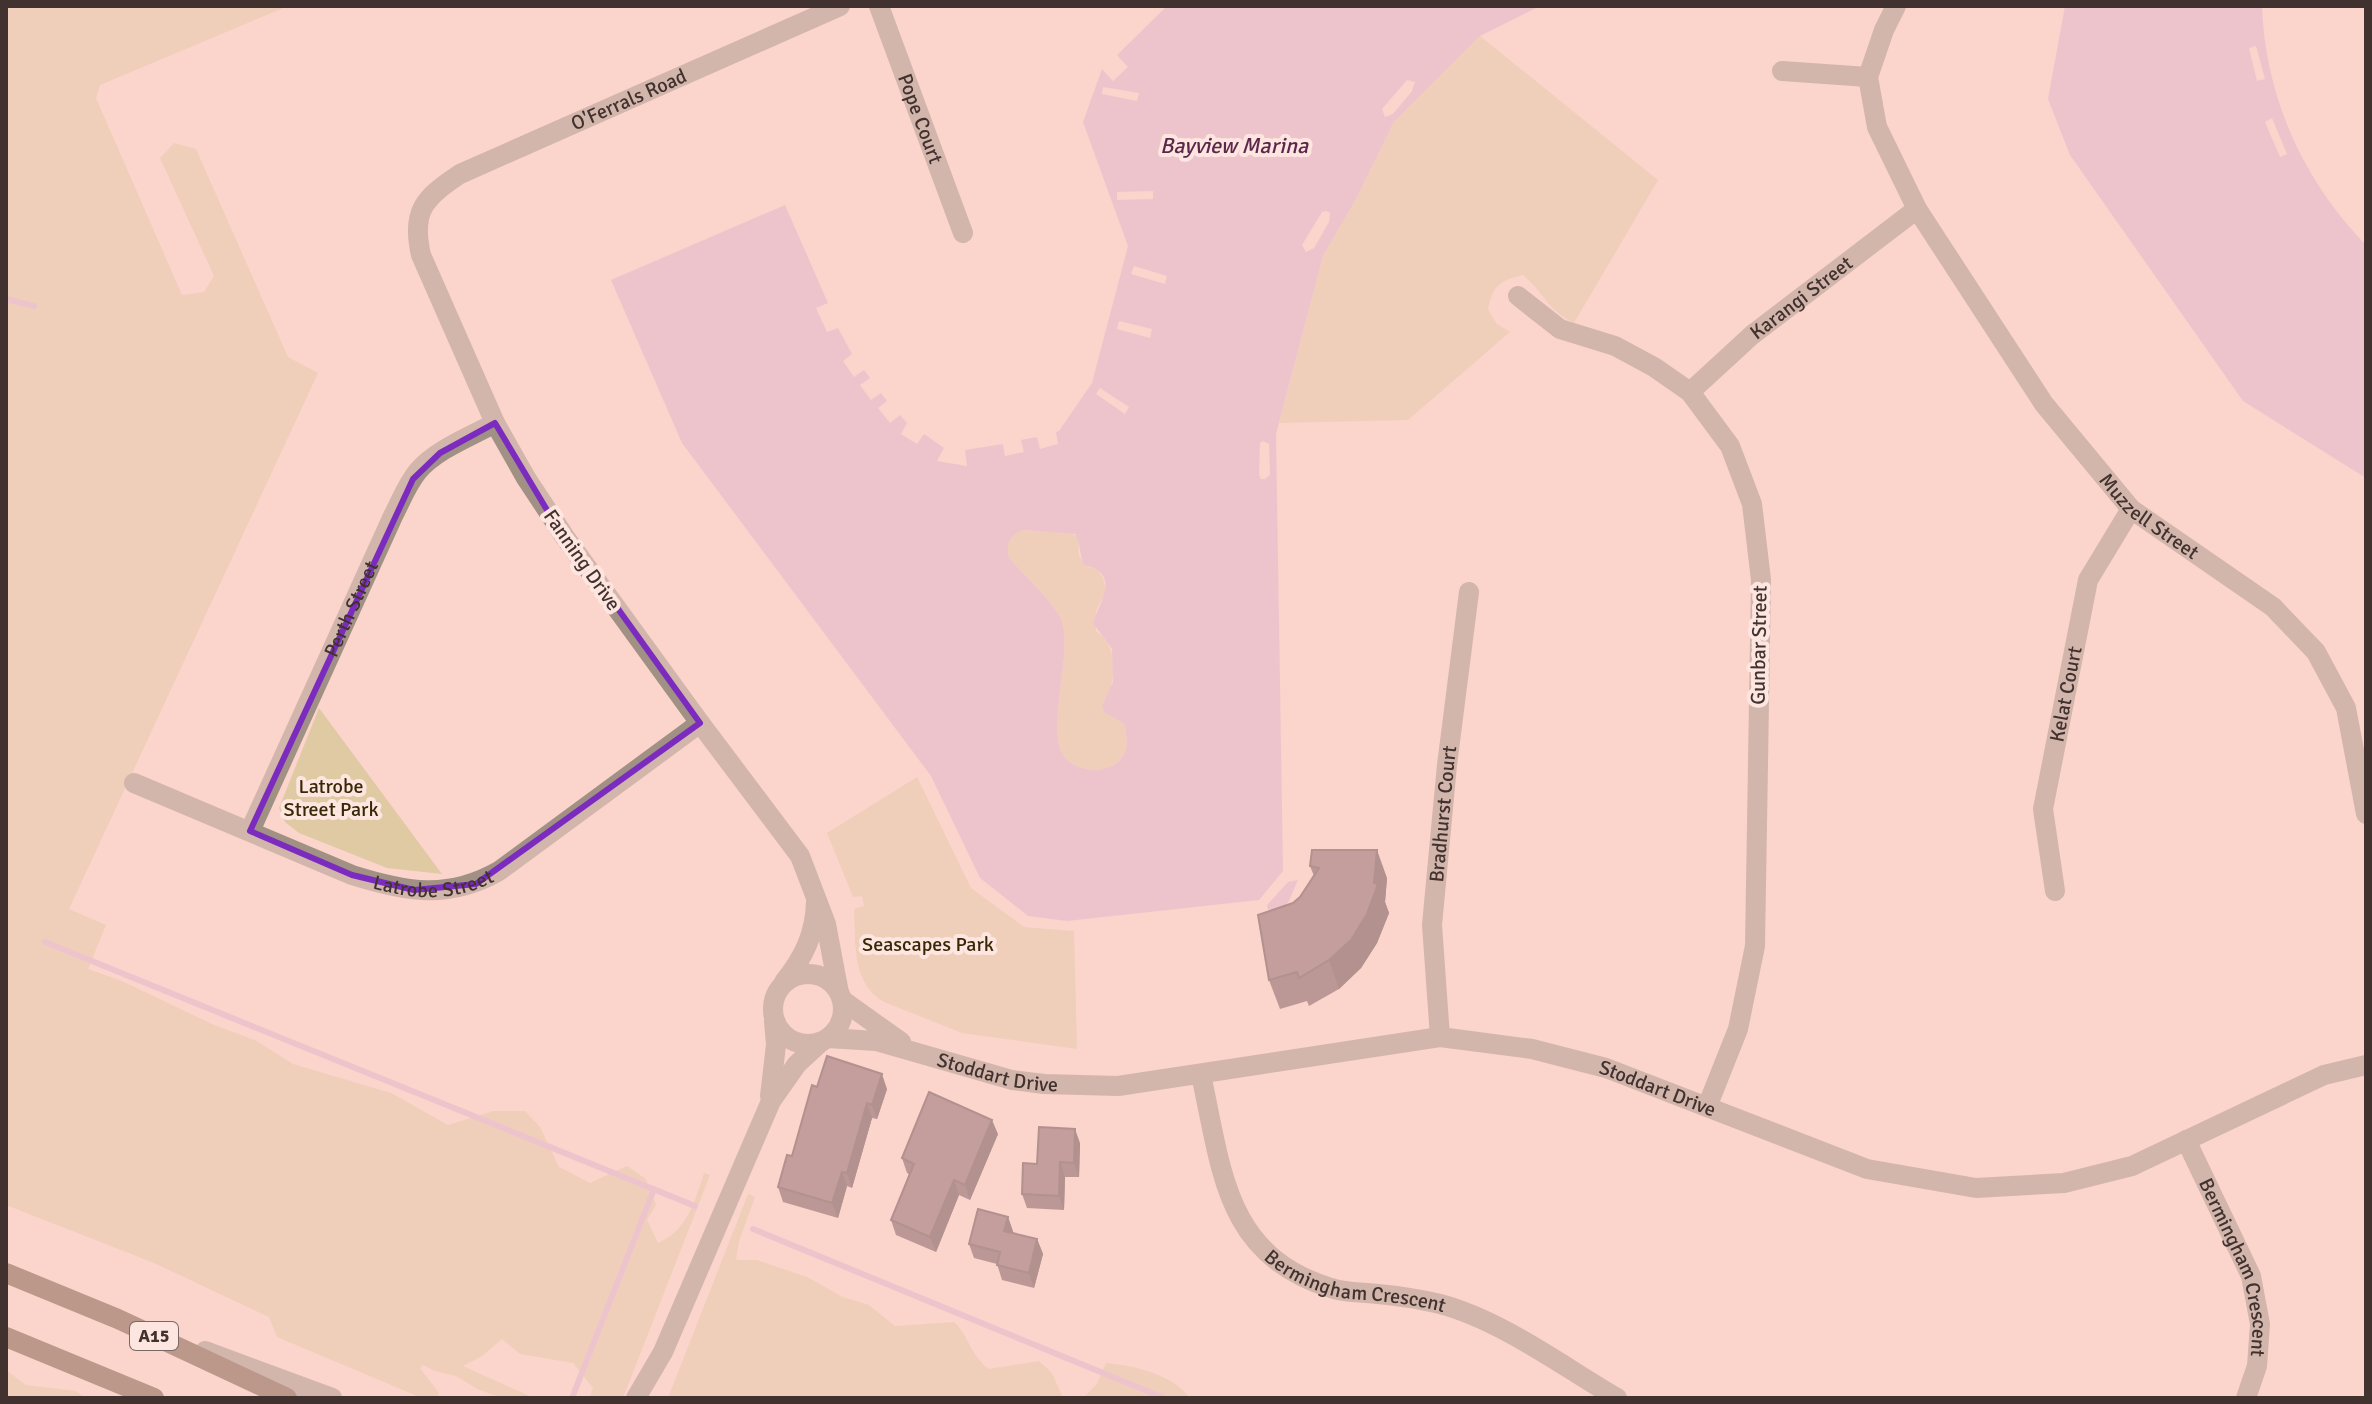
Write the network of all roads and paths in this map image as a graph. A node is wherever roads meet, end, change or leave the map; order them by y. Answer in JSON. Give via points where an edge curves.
{"nodes":[{"id":1,"x":840,"y":6,"type":"edge"},
{"id":2,"x":879,"y":6,"type":"edge"},
{"id":3,"x":1896,"y":6,"type":"edge"},
{"id":4,"x":1782,"y":71,"type":"dead end"},
{"id":5,"x":1868,"y":77,"type":"junction"},
{"id":6,"x":424,"y":203,"type":"joint"},
{"id":7,"x":1917,"y":209,"type":"junction"},
{"id":8,"x":963,"y":233,"type":"dead end"},
{"id":9,"x":1518,"y":296,"type":"dead end"},
{"id":10,"x":1690,"y":392,"type":"junction"},
{"id":11,"x":495,"y":423,"type":"junction"},
{"id":12,"x":2131,"y":509,"type":"junction"},
{"id":13,"x":1469,"y":592,"type":"dead end"},
{"id":14,"x":700,"y":723,"type":"junction"},
{"id":15,"x":134,"y":783,"type":"dead end"},
{"id":16,"x":2366,"y":814,"type":"edge"},
{"id":17,"x":250,"y":831,"type":"junction"},
{"id":18,"x":813,"y":886,"type":"junction"},
{"id":19,"x":2055,"y":891,"type":"dead end"},
{"id":20,"x":781,"y":986,"type":"junction"},
{"id":21,"x":840,"y":997,"type":"junction"},
{"id":22,"x":774,"y":1021,"type":"junction"},
{"id":23,"x":1440,"y":1037,"type":"junction"},
{"id":24,"x":825,"y":1040,"type":"junction"},
{"id":25,"x":924,"y":1054,"type":"junction"},
{"id":26,"x":2366,"y":1065,"type":"edge"},
{"id":27,"x":1201,"y":1075,"type":"junction"},
{"id":28,"x":1707,"y":1107,"type":"junction"},
{"id":29,"x":760,"y":1126,"type":"junction"},
{"id":30,"x":2186,"y":1140,"type":"junction"},
{"id":31,"x":6,"y":1273,"type":"edge"},
{"id":32,"x":118,"y":1319,"type":"junction"},
{"id":33,"x":6,"y":1337,"type":"edge"},
{"id":34,"x":663,"y":1352,"type":"junction"},
{"id":35,"x":154,"y":1398,"type":"edge"},
{"id":36,"x":287,"y":1398,"type":"edge"},
{"id":37,"x":332,"y":1398,"type":"edge"},
{"id":38,"x":636,"y":1398,"type":"edge"},
{"id":39,"x":652,"y":1398,"type":"edge"},
{"id":40,"x":1617,"y":1398,"type":"edge"},
{"id":41,"x":2246,"y":1398,"type":"edge"}],
"edges":[{"from":1,"to":6,"type":"street","name":"O'Ferrals Road","via":[[480,164]]},
{"from":2,"to":8,"type":"street","name":"Pope Court"},
{"from":3,"to":5,"type":"street"},
{"from":4,"to":5,"type":"street"},
{"from":5,"to":7,"type":"street","name":"Muzzell Street","via":[[1877,127]]},
{"from":6,"to":11,"type":"street","name":"Fanning Drive","via":[[416,233],[421,255]]},
{"from":7,"to":10,"type":"street","name":"Karangi Street","via":[[1752,335]]},
{"from":7,"to":12,"type":"street","name":"Muzzell Street","via":[[2044,404]]},
{"from":9,"to":10,"type":"street","name":"Gunbar Street","via":[[1560,329],[1615,346]]},
{"from":10,"to":28,"type":"street","name":"Gunbar Street","via":[[1736,460],[1752,504],[1761,580],[1755,946],[1738,1029]]},
{"from":11,"to":14,"type":"street","name":"Fanning Drive","via":[[547,510]]},
{"from":11,"to":17,"type":"street","name":"Perth Street","via":[[440,453],[413,479]]},
{"from":12,"to":16,"type":"street","name":"Muzzell Street","via":[[2273,607],[2316,652],[2346,708]]},
{"from":12,"to":19,"type":"street","name":"Kelat Court","via":[[2088,580],[2043,809]]},
{"from":13,"to":23,"type":"street","name":"Bradhurst Court","via":[[1432,925]]},
{"from":14,"to":17,"type":"street","name":"Latrobe Street","via":[[476,884],[432,891],[383,885]]},
{"from":14,"to":18,"type":"street","name":"Fanning Drive","via":[[790,841]]},
{"from":15,"to":17,"type":"street","name":"Latrobe Street"},
{"from":18,"to":20,"type":"street","name":"Fanning Drive","via":[[816,914],[810,942]]},
{"from":18,"to":21,"type":"street","name":"Fanning Drive"},
{"from":20,"to":21,"type":"street","via":[[795,976],[814,974],[830,981]]},
{"from":20,"to":22,"type":"street","via":[[773,1003]]},
{"from":21,"to":24,"type":"street","via":[[841,1023]]},
{"from":21,"to":25,"type":"street","name":"Stoddart Drive","via":[[884,1032]]},
{"from":22,"to":24,"type":"street","via":[[791,1041],[808,1045]]},
{"from":22,"to":29,"type":"street","via":[[774,1075]]},
{"from":23,"to":27,"type":"street","name":"Stoddart Drive"},
{"from":23,"to":28,"type":"street","name":"Stoddart Drive","via":[[1532,1049],[1606,1068]]},
{"from":24,"to":25,"type":"street","name":"Stoddart Drive","via":[[876,1041]]},
{"from":24,"to":29,"type":"street","via":[[782,1084]]},
{"from":25,"to":27,"type":"street","name":"Stoddart Drive","via":[[979,1072],[1044,1084],[1118,1086]]},
{"from":26,"to":30,"type":"street","name":"Stoddart Drive","via":[[2324,1075]]},
{"from":27,"to":40,"type":"street","name":"Bermingham Crescent","via":[[1228,1196],[1245,1230],[1268,1254],[1295,1274],[1334,1289],[1441,1304],[1495,1326]]},
{"from":28,"to":30,"type":"street","name":"Stoddart Drive","via":[[1867,1169],[1976,1188],[2064,1183],[2132,1166]]},
{"from":29,"to":34,"type":"street"},
{"from":30,"to":41,"type":"street","name":"Bermingham Crescent","via":[[2251,1276],[2260,1324],[2257,1366]]},
{"from":31,"to":32,"type":"main road","number":"A15"},
{"from":32,"to":36,"type":"main road","number":"A15"},
{"from":32,"to":37,"type":"street"},
{"from":33,"to":35,"type":"main road"},
{"from":34,"to":38,"type":"street"},
{"from":34,"to":39,"type":"street"}]}
